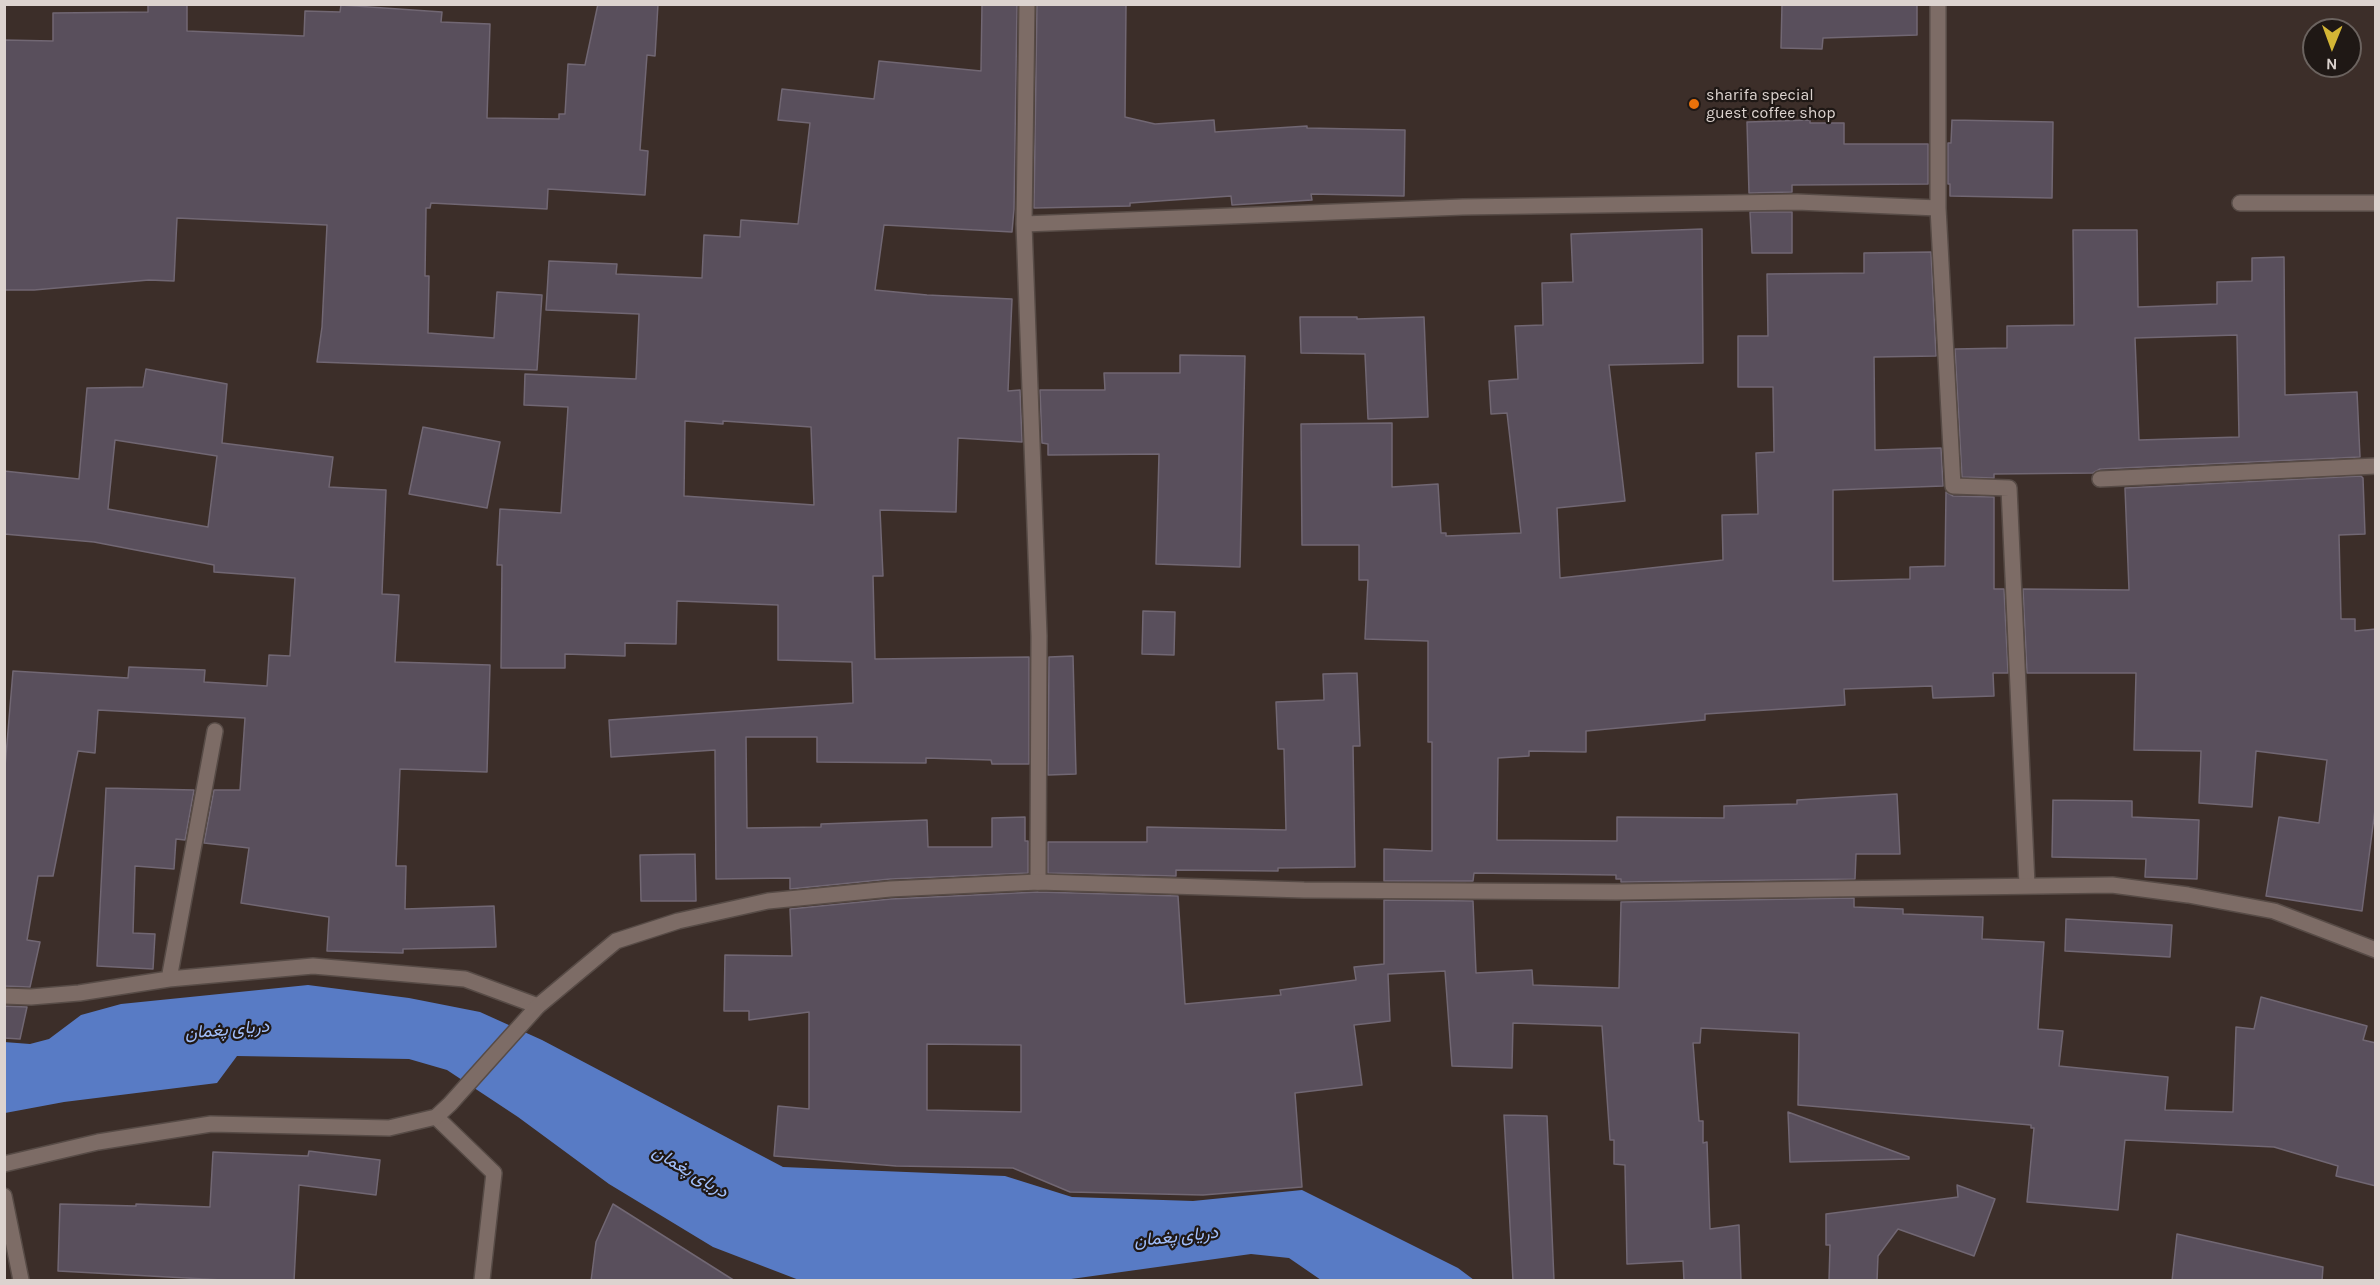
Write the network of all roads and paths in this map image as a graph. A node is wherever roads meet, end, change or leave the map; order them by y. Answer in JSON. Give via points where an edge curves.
{"nodes":[{"id":1,"x":1027,"y":4,"type":"edge"},
{"id":2,"x":1938,"y":4,"type":"edge"},
{"id":3,"x":2240,"y":203,"type":"dead end"},
{"id":4,"x":2376,"y":203,"type":"edge"},
{"id":5,"x":1938,"y":208,"type":"junction"},
{"id":6,"x":1024,"y":224,"type":"junction"},
{"id":7,"x":2376,"y":466,"type":"edge"},
{"id":8,"x":2100,"y":479,"type":"dead end"},
{"id":9,"x":215,"y":730,"type":"dead end"},
{"id":10,"x":1038,"y":882,"type":"junction"},
{"id":11,"x":2027,"y":885,"type":"junction"},
{"id":12,"x":2376,"y":950,"type":"edge"},
{"id":13,"x":169,"y":979,"type":"junction"},
{"id":14,"x":4,"y":996,"type":"edge"},
{"id":15,"x":538,"y":1006,"type":"junction"},
{"id":16,"x":436,"y":1117,"type":"junction"},
{"id":17,"x":4,"y":1164,"type":"edge"},
{"id":18,"x":4,"y":1196,"type":"edge"},
{"id":19,"x":21,"y":1281,"type":"edge"},
{"id":20,"x":482,"y":1281,"type":"edge"}],
"edges":[{"from":1,"to":6,"type":"street"},
{"from":2,"to":5,"type":"street"},
{"from":3,"to":4,"type":"street"},
{"from":5,"to":6,"type":"street","via":[[1797,202],[1486,206]]},
{"from":5,"to":11,"type":"street","via":[[1953,486],[2009,488]]},
{"from":6,"to":10,"type":"street","via":[[1039,636]]},
{"from":7,"to":8,"type":"street"},
{"from":9,"to":13,"type":"street"},
{"from":10,"to":11,"type":"street","via":[[1304,890],[1616,892]]},
{"from":10,"to":15,"type":"street","via":[[890,889],[768,901],[678,921],[616,941]]},
{"from":11,"to":12,"type":"street","via":[[2112,885],[2274,911]]},
{"from":13,"to":14,"type":"street","via":[[80,993]]},
{"from":13,"to":15,"type":"street","via":[[313,966],[465,979]]},
{"from":15,"to":16,"type":"street"},
{"from":16,"to":17,"type":"street","via":[[389,1128],[211,1124],[98,1142]]},
{"from":16,"to":20,"type":"street","via":[[494,1173]]},
{"from":18,"to":19,"type":"street"}]}
